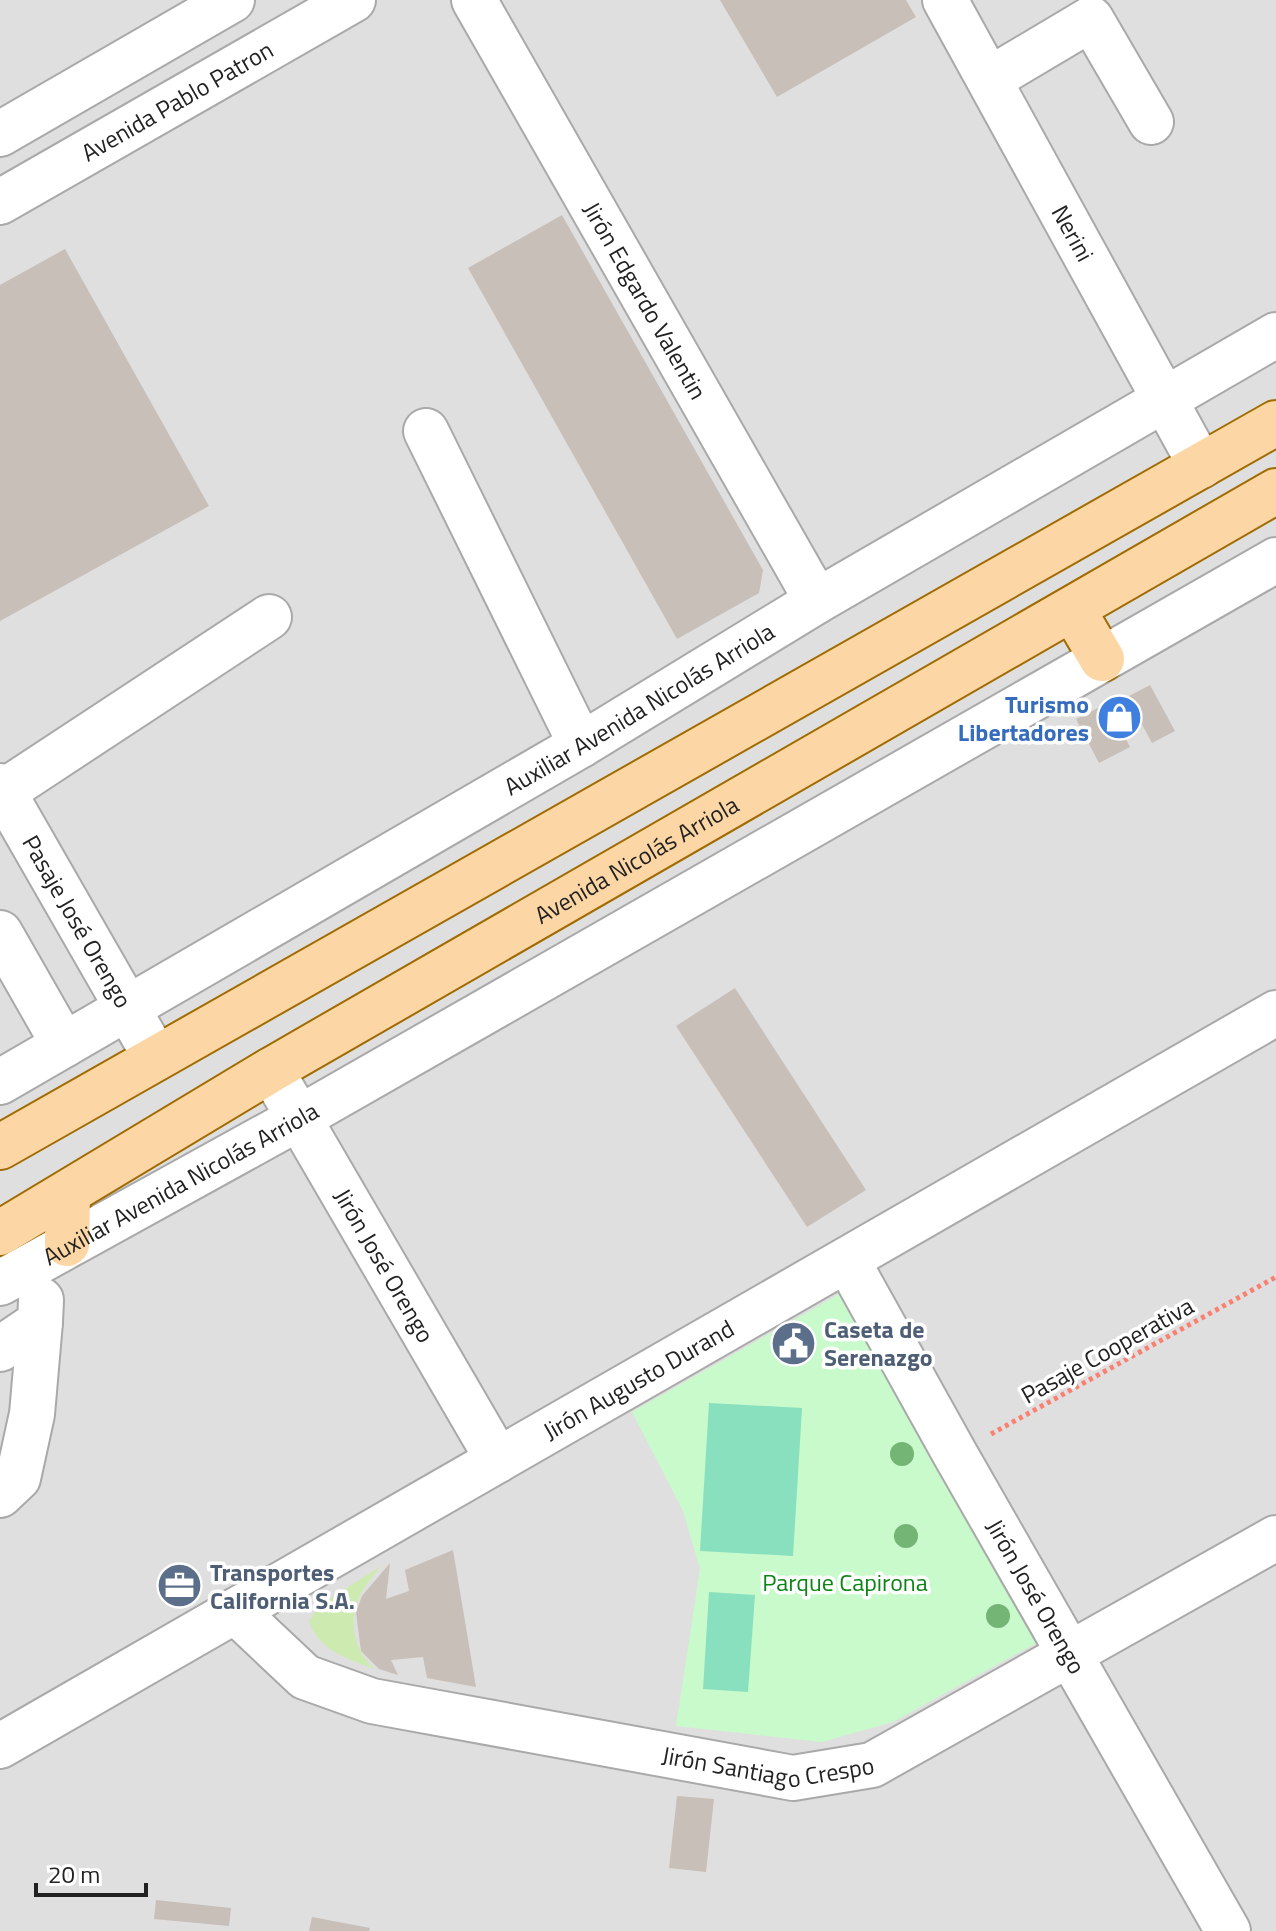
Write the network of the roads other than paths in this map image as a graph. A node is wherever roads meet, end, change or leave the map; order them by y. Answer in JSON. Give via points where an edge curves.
{"nodes":[{"id":1,"x":232,"y":0,"type":"edge"},
{"id":2,"x":353,"y":0,"type":"edge"},
{"id":3,"x":474,"y":0,"type":"edge"},
{"id":4,"x":945,"y":0,"type":"edge"},
{"id":5,"x":1086,"y":10,"type":"edge"},
{"id":6,"x":990,"y":79,"type":"junction"},
{"id":7,"x":1151,"y":122,"type":"dead end"},
{"id":8,"x":0,"y":134,"type":"edge"},
{"id":9,"x":0,"y":202,"type":"edge"},
{"id":10,"x":1276,"y":335,"type":"edge"},
{"id":11,"x":1164,"y":399,"type":"junction"},
{"id":12,"x":1276,"y":423,"type":"edge"},
{"id":13,"x":426,"y":431,"type":"dead end"},
{"id":14,"x":1201,"y":466,"type":"junction"},
{"id":15,"x":1274,"y":495,"type":"edge"},
{"id":16,"x":1276,"y":560,"type":"edge"},
{"id":17,"x":817,"y":601,"type":"junction"},
{"id":18,"x":1073,"y":610,"type":"junction"},
{"id":19,"x":269,"y":617,"type":"dead end"},
{"id":20,"x":1102,"y":659,"type":"junction"},
{"id":21,"x":581,"y":745,"type":"junction"},
{"id":22,"x":2,"y":789,"type":"edge"},
{"id":23,"x":0,"y":933,"type":"edge"},
{"id":24,"x":127,"y":1008,"type":"junction"},
{"id":25,"x":1276,"y":1013,"type":"edge"},
{"id":26,"x":64,"y":1045,"type":"junction"},
{"id":27,"x":156,"y":1058,"type":"junction"},
{"id":28,"x":271,"y":1070,"type":"junction"},
{"id":29,"x":0,"y":1082,"type":"edge"},
{"id":30,"x":299,"y":1118,"type":"junction"},
{"id":31,"x":0,"y":1147,"type":"edge"},
{"id":32,"x":68,"y":1195,"type":"junction"},
{"id":33,"x":0,"y":1233,"type":"edge"},
{"id":34,"x":56,"y":1250,"type":"junction"},
{"id":35,"x":847,"y":1260,"type":"junction"},
{"id":36,"x":0,"y":1283,"type":"edge"},
{"id":37,"x":40,"y":1322,"type":"junction"},
{"id":38,"x":0,"y":1349,"type":"edge"},
{"id":39,"x":498,"y":1460,"type":"junction"},
{"id":40,"x":0,"y":1495,"type":"edge"},
{"id":41,"x":1276,"y":1538,"type":"edge"},
{"id":42,"x":235,"y":1611,"type":"junction"},
{"id":43,"x":1070,"y":1655,"type":"junction"},
{"id":44,"x":0,"y":1746,"type":"edge"},
{"id":45,"x":1228,"y":1931,"type":"edge"}],
"edges":[{"from":1,"to":8,"type":"street"},
{"from":2,"to":9,"type":"street","name":"Avenida Pablo Patron"},
{"from":3,"to":17,"type":"street","name":"Jirón Edgardo Valentin"},
{"from":4,"to":6,"type":"street","name":"Nerini"},
{"from":5,"to":6,"type":"street"},
{"from":5,"to":7,"type":"street"},
{"from":6,"to":11,"type":"street","name":"Nerini"},
{"from":10,"to":11,"type":"street","name":"Auxiliar Avenida Nicolás Arriola"},
{"from":11,"to":14,"type":"street","name":"Nerini"},
{"from":11,"to":17,"type":"street","name":"Auxiliar Avenida Nicolás Arriola"},
{"from":12,"to":14,"type":"main road"},
{"from":13,"to":21,"type":"street"},
{"from":14,"to":27,"type":"main road"},
{"from":15,"to":18,"type":"main road","name":"Avenida Nicolás Arriola"},
{"from":16,"to":20,"type":"street","name":"Auxiliar Avenida Nicolás Arriola"},
{"from":17,"to":21,"type":"street","name":"Auxiliar Avenida Nicolás Arriola"},
{"from":18,"to":20,"type":"main road"},
{"from":18,"to":28,"type":"main road","name":"Avenida Nicolás Arriola"},
{"from":19,"to":22,"type":"street"},
{"from":20,"to":30,"type":"street","name":"Auxiliar Avenida Nicolás Arriola"},
{"from":21,"to":24,"type":"street","name":"Auxiliar Avenida Nicolás Arriola"},
{"from":22,"to":24,"type":"street","name":"Pasaje José Orengo"},
{"from":23,"to":26,"type":"street"},
{"from":24,"to":26,"type":"street","name":"Auxiliar Avenida Nicolás Arriola"},
{"from":24,"to":27,"type":"street","name":"Pasaje José Orengo"},
{"from":25,"to":35,"type":"street","name":"Jirón Augusto Durand"},
{"from":26,"to":29,"type":"street","name":"Auxiliar Avenida Nicolás Arriola"},
{"from":27,"to":31,"type":"main road"},
{"from":28,"to":30,"type":"street","name":"Jirón José Orengo"},
{"from":28,"to":32,"type":"main road","name":"Avenida Nicolás Arriola"},
{"from":30,"to":34,"type":"street","name":"Auxiliar Avenida Nicolás Arriola"},
{"from":30,"to":39,"type":"street","name":"Jirón José Orengo"},
{"from":32,"to":33,"type":"main road","name":"Avenida Nicolás Arriola"},
{"from":32,"to":34,"type":"main road"},
{"from":34,"to":36,"type":"street","name":"Auxiliar Avenida Nicolás Arriola"},
{"from":34,"to":37,"type":"street"},
{"from":35,"to":39,"type":"street","name":"Jirón Augusto Durand"},
{"from":35,"to":43,"type":"street","name":"Jirón José Orengo"},
{"from":37,"to":38,"type":"street"},
{"from":37,"to":40,"type":"street","via":[[32,1414],[18,1478]]},
{"from":39,"to":42,"type":"street","name":"Jirón Augusto Durand"},
{"from":41,"to":43,"type":"street","name":"Jirón Santiago Crespo"},
{"from":42,"to":43,"type":"street","name":"Jirón Santiago Crespo","via":[[305,1677],[372,1701],[793,1778],[872,1765]]},
{"from":42,"to":44,"type":"street","name":"Jirón Augusto Durand"},
{"from":43,"to":45,"type":"street","name":"Jirón José Orengo"}]}
